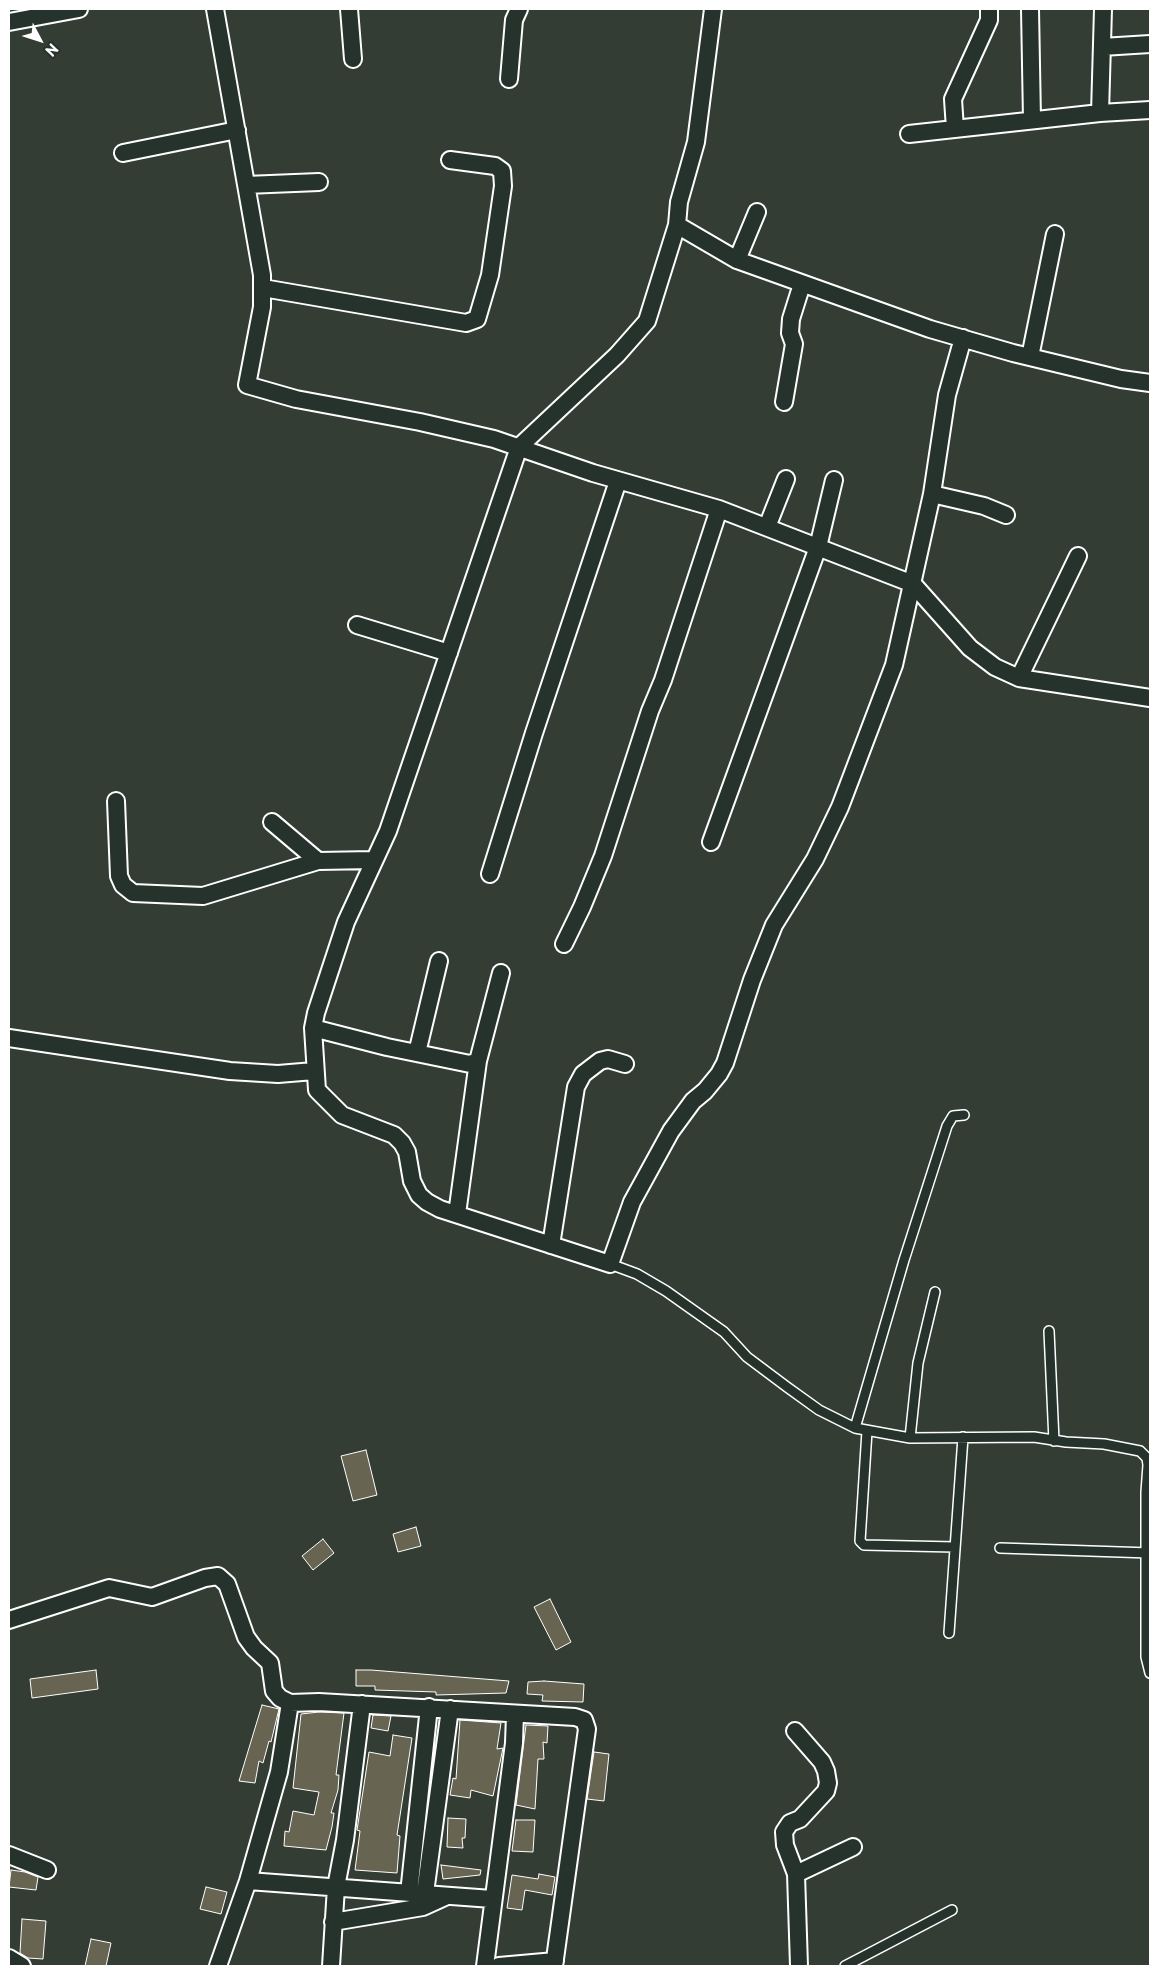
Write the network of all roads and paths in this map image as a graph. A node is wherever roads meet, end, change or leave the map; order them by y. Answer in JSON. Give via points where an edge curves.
{"nodes":[{"id":1,"x":80,"y":9,"type":"edge"},
{"id":2,"x":215,"y":9,"type":"edge"},
{"id":3,"x":349,"y":9,"type":"edge"},
{"id":4,"x":519,"y":9,"type":"edge"},
{"id":5,"x":713,"y":9,"type":"edge"},
{"id":6,"x":989,"y":9,"type":"edge"},
{"id":7,"x":1030,"y":9,"type":"edge"},
{"id":8,"x":1103,"y":9,"type":"edge"},
{"id":9,"x":37,"y":13,"type":"edge"},
{"id":10,"x":9,"y":22,"type":"edge"},
{"id":11,"x":1150,"y":44,"type":"edge"},
{"id":12,"x":1102,"y":47,"type":"junction"},
{"id":13,"x":353,"y":59,"type":"dead end"},
{"id":14,"x":509,"y":79,"type":"dead end"},
{"id":15,"x":1150,"y":110,"type":"edge"},
{"id":16,"x":1100,"y":112,"type":"junction"},
{"id":17,"x":1032,"y":120,"type":"junction"},
{"id":18,"x":955,"y":129,"type":"junction"},
{"id":19,"x":236,"y":130,"type":"junction"},
{"id":20,"x":909,"y":134,"type":"dead end"},
{"id":21,"x":123,"y":153,"type":"dead end"},
{"id":22,"x":450,"y":160,"type":"dead end"},
{"id":23,"x":319,"y":182,"type":"dead end"},
{"id":24,"x":246,"y":185,"type":"junction"},
{"id":25,"x":757,"y":212,"type":"dead end"},
{"id":26,"x":677,"y":225,"type":"junction"},
{"id":27,"x":1055,"y":234,"type":"dead end"},
{"id":28,"x":737,"y":260,"type":"junction"},
{"id":29,"x":802,"y":284,"type":"junction"},
{"id":30,"x":262,"y":288,"type":"junction"},
{"id":31,"x":963,"y":338,"type":"junction"},
{"id":32,"x":1030,"y":357,"type":"junction"},
{"id":33,"x":1150,"y":383,"type":"edge"},
{"id":34,"x":784,"y":402,"type":"dead end"},
{"id":35,"x":519,"y":447,"type":"junction"},
{"id":36,"x":786,"y":479,"type":"dead end"},
{"id":37,"x":834,"y":480,"type":"dead end"},
{"id":38,"x":618,"y":481,"type":"junction"},
{"id":39,"x":932,"y":494,"type":"junction"},
{"id":40,"x":719,"y":509,"type":"junction"},
{"id":41,"x":1006,"y":515,"type":"dead end"},
{"id":42,"x":767,"y":527,"type":"junction"},
{"id":43,"x":818,"y":547,"type":"junction"},
{"id":44,"x":1078,"y":556,"type":"dead end"},
{"id":45,"x":913,"y":584,"type":"junction"},
{"id":46,"x":357,"y":624,"type":"dead end"},
{"id":47,"x":449,"y":653,"type":"junction"},
{"id":48,"x":1019,"y":678,"type":"junction"},
{"id":49,"x":1150,"y":698,"type":"edge"},
{"id":50,"x":116,"y":800,"type":"dead end"},
{"id":51,"x":272,"y":822,"type":"dead end"},
{"id":52,"x":710,"y":842,"type":"dead end"},
{"id":53,"x":374,"y":860,"type":"junction"},
{"id":54,"x":318,"y":861,"type":"junction"},
{"id":55,"x":490,"y":874,"type":"dead end"},
{"id":56,"x":564,"y":944,"type":"dead end"},
{"id":57,"x":439,"y":961,"type":"dead end"},
{"id":58,"x":501,"y":973,"type":"dead end"},
{"id":59,"x":313,"y":1028,"type":"junction"},
{"id":60,"x":15,"y":1039,"type":"edge"},
{"id":61,"x":417,"y":1053,"type":"junction"},
{"id":62,"x":478,"y":1060,"type":"junction"},
{"id":63,"x":625,"y":1064,"type":"dead end"},
{"id":64,"x":314,"y":1071,"type":"junction"},
{"id":65,"x":964,"y":1115,"type":"dead end"},
{"id":66,"x":457,"y":1214,"type":"junction"},
{"id":67,"x":551,"y":1245,"type":"junction"},
{"id":68,"x":610,"y":1264,"type":"junction"},
{"id":69,"x":935,"y":1292,"type":"dead end"},
{"id":70,"x":1049,"y":1331,"type":"dead end"},
{"id":71,"x":855,"y":1428,"type":"junction"},
{"id":72,"x":867,"y":1431,"type":"junction"},
{"id":73,"x":910,"y":1438,"type":"junction"},
{"id":74,"x":963,"y":1438,"type":"junction"},
{"id":75,"x":1054,"y":1441,"type":"junction"},
{"id":76,"x":955,"y":1547,"type":"junction"},
{"id":77,"x":1000,"y":1548,"type":"dead end"},
{"id":78,"x":1148,"y":1553,"type":"edge"},
{"id":79,"x":9,"y":1620,"type":"edge"},
{"id":80,"x":949,"y":1633,"type":"dead end"},
{"id":81,"x":1150,"y":1673,"type":"edge"},
{"id":82,"x":290,"y":1703,"type":"junction"},
{"id":83,"x":362,"y":1704,"type":"junction"},
{"id":84,"x":429,"y":1707,"type":"junction"},
{"id":85,"x":450,"y":1708,"type":"junction"},
{"id":86,"x":515,"y":1714,"type":"junction"},
{"id":87,"x":795,"y":1731,"type":"dead end"},
{"id":88,"x":853,"y":1847,"type":"dead end"},
{"id":89,"x":9,"y":1855,"type":"edge"},
{"id":90,"x":47,"y":1870,"type":"dead end"},
{"id":91,"x":796,"y":1874,"type":"junction"},
{"id":92,"x":248,"y":1881,"type":"junction"},
{"id":93,"x":336,"y":1887,"type":"junction"},
{"id":94,"x":417,"y":1893,"type":"junction"},
{"id":95,"x":445,"y":1897,"type":"junction"},
{"id":96,"x":492,"y":1899,"type":"junction"},
{"id":97,"x":952,"y":1910,"type":"dead end"},
{"id":98,"x":333,"y":1922,"type":"junction"},
{"id":99,"x":9,"y":1958,"type":"edge"},
{"id":100,"x":555,"y":1963,"type":"edge"},
{"id":101,"x":22,"y":1966,"type":"edge"},
{"id":102,"x":218,"y":1966,"type":"edge"},
{"id":103,"x":331,"y":1966,"type":"edge"},
{"id":104,"x":485,"y":1966,"type":"edge"},
{"id":105,"x":499,"y":1966,"type":"edge"},
{"id":106,"x":799,"y":1966,"type":"edge"},
{"id":107,"x":845,"y":1966,"type":"edge"}],
"edges":[{"from":1,"to":9,"type":"street"},
{"from":2,"to":19,"type":"street"},
{"from":3,"to":13,"type":"street"},
{"from":4,"to":14,"type":"street","via":[[514,20]]},
{"from":5,"to":26,"type":"street","via":[[696,142],[679,202]]},
{"from":6,"to":18,"type":"street","via":[[989,20],[953,99]]},
{"from":7,"to":17,"type":"street"},
{"from":8,"to":12,"type":"street"},
{"from":9,"to":10,"type":"street"},
{"from":11,"to":12,"type":"street"},
{"from":12,"to":16,"type":"street"},
{"from":15,"to":16,"type":"street"},
{"from":16,"to":17,"type":"street"},
{"from":17,"to":18,"type":"street"},
{"from":18,"to":20,"type":"street"},
{"from":19,"to":21,"type":"street"},
{"from":19,"to":24,"type":"street"},
{"from":22,"to":30,"type":"street","via":[[495,166],[502,172],[504,186],[490,275],[477,319],[466,323]]},
{"from":23,"to":24,"type":"street"},
{"from":24,"to":30,"type":"street"},
{"from":25,"to":28,"type":"street"},
{"from":26,"to":28,"type":"street"},
{"from":26,"to":35,"type":"street","via":[[647,321],[617,355]]},
{"from":27,"to":32,"type":"street"},
{"from":28,"to":29,"type":"street"},
{"from":29,"to":31,"type":"street"},
{"from":29,"to":34,"type":"street","via":[[791,319],[790,333],[794,344]]},
{"from":30,"to":35,"type":"street","via":[[262,307],[246,385],[296,399],[420,422]]},
{"from":31,"to":32,"type":"street"},
{"from":31,"to":39,"type":"street","via":[[947,395]]},
{"from":32,"to":33,"type":"street"},
{"from":35,"to":38,"type":"street"},
{"from":35,"to":47,"type":"street"},
{"from":36,"to":42,"type":"street"},
{"from":37,"to":43,"type":"street"},
{"from":38,"to":40,"type":"street"},
{"from":38,"to":55,"type":"street"},
{"from":39,"to":41,"type":"street","via":[[984,506]]},
{"from":39,"to":45,"type":"street"},
{"from":40,"to":42,"type":"street"},
{"from":40,"to":56,"type":"street","via":[[603,856]]},
{"from":42,"to":43,"type":"street"},
{"from":43,"to":45,"type":"street"},
{"from":43,"to":52,"type":"street"},
{"from":44,"to":48,"type":"street"},
{"from":45,"to":48,"type":"street","via":[[970,648],[995,667]]},
{"from":45,"to":68,"type":"street","via":[[894,665],[840,807],[814,859],[774,925],[725,1063],[671,1131],[632,1202]]},
{"from":46,"to":47,"type":"street"},
{"from":47,"to":53,"type":"street","via":[[388,831]]},
{"from":48,"to":49,"type":"street"},
{"from":50,"to":54,"type":"street","via":[[119,876],[122,885],[133,893],[203,896]]},
{"from":51,"to":54,"type":"street"},
{"from":53,"to":54,"type":"street"},
{"from":53,"to":59,"type":"street","via":[[346,922]]},
{"from":57,"to":61,"type":"street"},
{"from":58,"to":62,"type":"street"},
{"from":59,"to":61,"type":"street"},
{"from":59,"to":64,"type":"street"},
{"from":60,"to":64,"type":"street","via":[[230,1071],[278,1074]]},
{"from":61,"to":62,"type":"street","via":[[470,1064]]},
{"from":62,"to":66,"type":"street"},
{"from":63,"to":67,"type":"street","via":[[600,1060],[583,1074],[576,1088]]},
{"from":64,"to":66,"type":"street","via":[[317,1090],[332,1107],[342,1115],[394,1135],[402,1143],[407,1152],[412,1181],[420,1195],[440,1209]]},
{"from":65,"to":71,"type":"lane","via":[[953,1116],[947,1126]]},
{"from":66,"to":67,"type":"street"},
{"from":67,"to":68,"type":"street"},
{"from":68,"to":71,"type":"lane","via":[[637,1274],[666,1291],[724,1332],[747,1358],[787,1387],[819,1410]]},
{"from":69,"to":73,"type":"lane","via":[[918,1363]]},
{"from":70,"to":75,"type":"lane"},
{"from":71,"to":72,"type":"lane"},
{"from":72,"to":73,"type":"lane"},
{"from":72,"to":76,"type":"lane","via":[[860,1542],[864,1545]]},
{"from":73,"to":74,"type":"lane"},
{"from":74,"to":75,"type":"lane","via":[[1034,1437]]},
{"from":74,"to":76,"type":"lane"},
{"from":75,"to":78,"type":"lane","via":[[1104,1444],[1145,1455],[1148,1465]]},
{"from":76,"to":80,"type":"lane"},
{"from":77,"to":78,"type":"lane"},
{"from":78,"to":81,"type":"lane","via":[[1146,1657]]},
{"from":79,"to":82,"type":"street","via":[[109,1588],[152,1597],[218,1576],[227,1584],[246,1637],[271,1665],[275,1693]]},
{"from":82,"to":83,"type":"street"},
{"from":82,"to":92,"type":"street","via":[[280,1772]]},
{"from":83,"to":84,"type":"street"},
{"from":83,"to":93,"type":"street"},
{"from":84,"to":85,"type":"street"},
{"from":84,"to":94,"type":"street"},
{"from":85,"to":86,"type":"street"},
{"from":85,"to":94,"type":"street"},
{"from":86,"to":96,"type":"street","via":[[514,1743]]},
{"from":86,"to":100,"type":"street","via":[[579,1718],[586,1723],[587,1729]]},
{"from":87,"to":91,"type":"street","via":[[822,1762],[828,1784],[826,1791],[784,1832],[785,1845]]},
{"from":88,"to":91,"type":"street"},
{"from":89,"to":90,"type":"street"},
{"from":91,"to":106,"type":"street"},
{"from":92,"to":93,"type":"street"},
{"from":92,"to":102,"type":"street"},
{"from":93,"to":94,"type":"street"},
{"from":93,"to":98,"type":"street"},
{"from":94,"to":95,"type":"street"},
{"from":95,"to":96,"type":"street"},
{"from":95,"to":98,"type":"street","via":[[422,1907]]},
{"from":96,"to":104,"type":"street"},
{"from":97,"to":107,"type":"lane"},
{"from":98,"to":103,"type":"street"},
{"from":99,"to":101,"type":"street"},
{"from":100,"to":105,"type":"street"}]}
